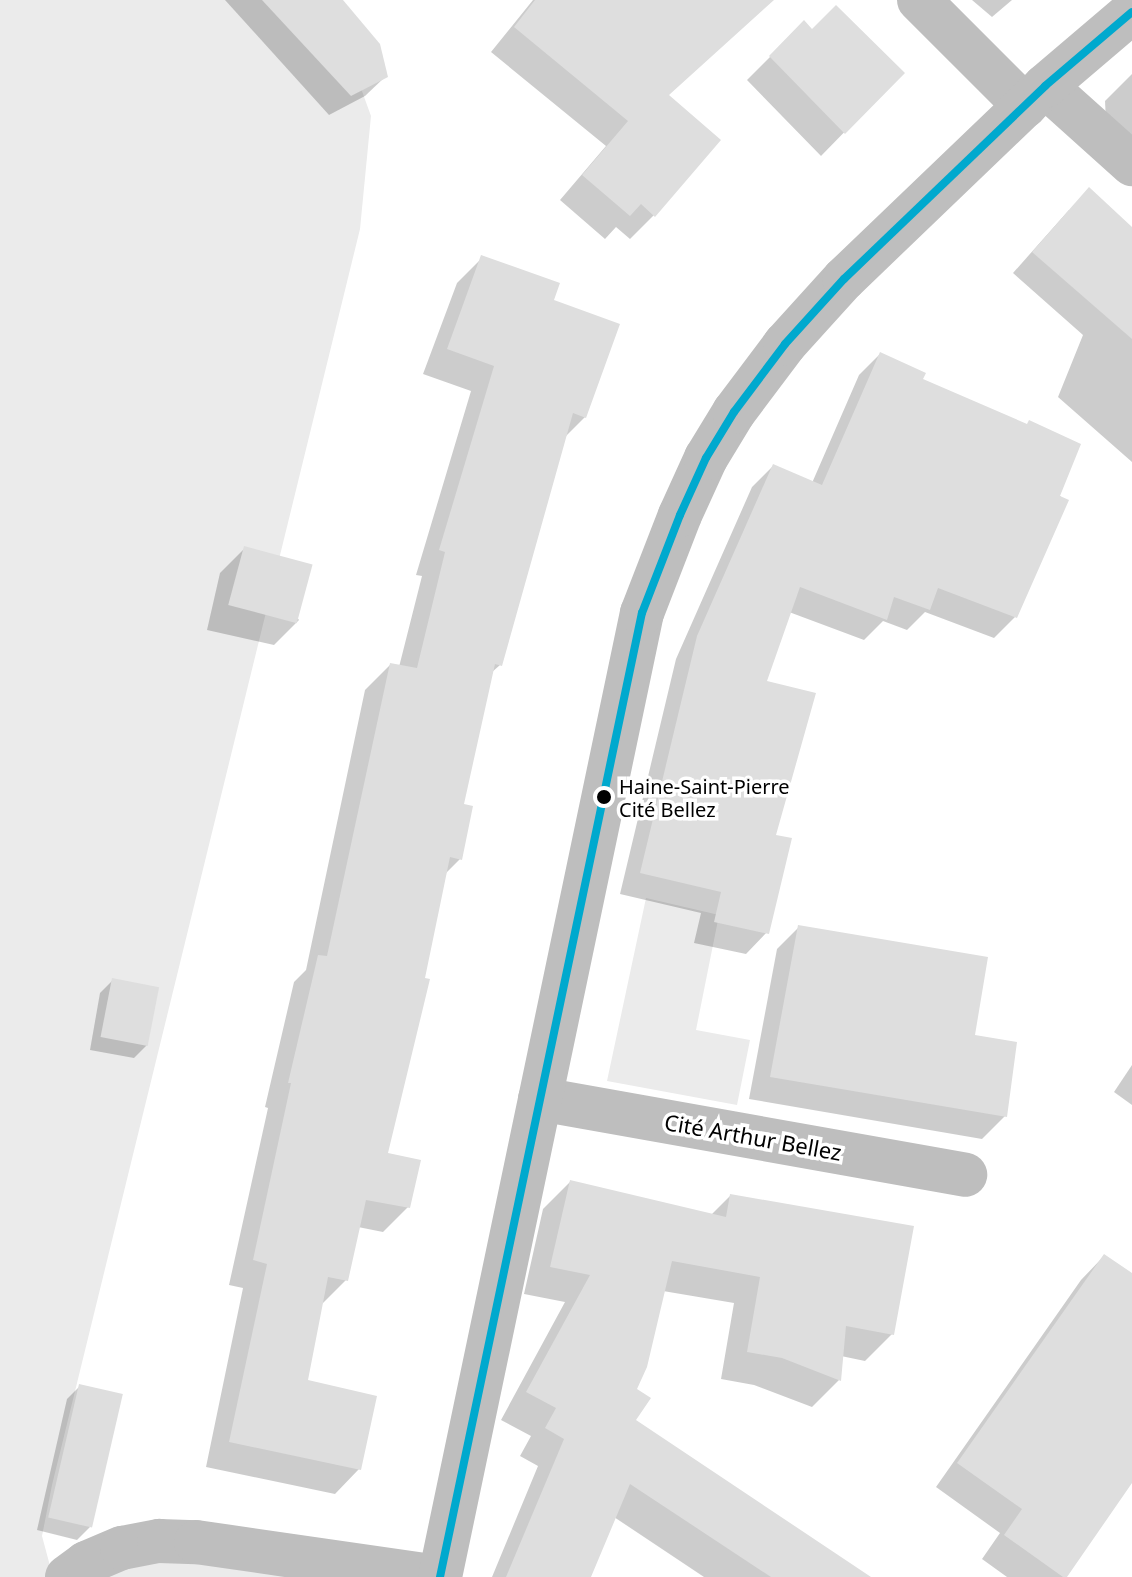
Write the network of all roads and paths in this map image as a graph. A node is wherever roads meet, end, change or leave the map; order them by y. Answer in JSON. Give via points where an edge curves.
{"nodes":[{"id":1,"x":919,"y":0,"type":"edge"},
{"id":2,"x":1132,"y":12,"type":"edge"},
{"id":3,"x":1035,"y":96,"type":"junction"},
{"id":4,"x":1132,"y":164,"type":"edge"},
{"id":5,"x":540,"y":1099,"type":"junction"},
{"id":6,"x":965,"y":1175,"type":"dead end"},
{"id":7,"x":67,"y":1577,"type":"edge"},
{"id":8,"x":439,"y":1577,"type":"edge"}],
"edges":[{"from":1,"to":3,"type":"street"},
{"from":2,"to":3,"type":"street"},
{"from":3,"to":4,"type":"street"},
{"from":3,"to":5,"type":"street","via":[[844,279],[785,344],[706,458],[642,613]]},
{"from":5,"to":6,"type":"street","name":"Cité Arthur Bellez"},
{"from":5,"to":8,"type":"street"},
{"from":7,"to":8,"type":"street","via":[[122,1548],[159,1541]]}]}
